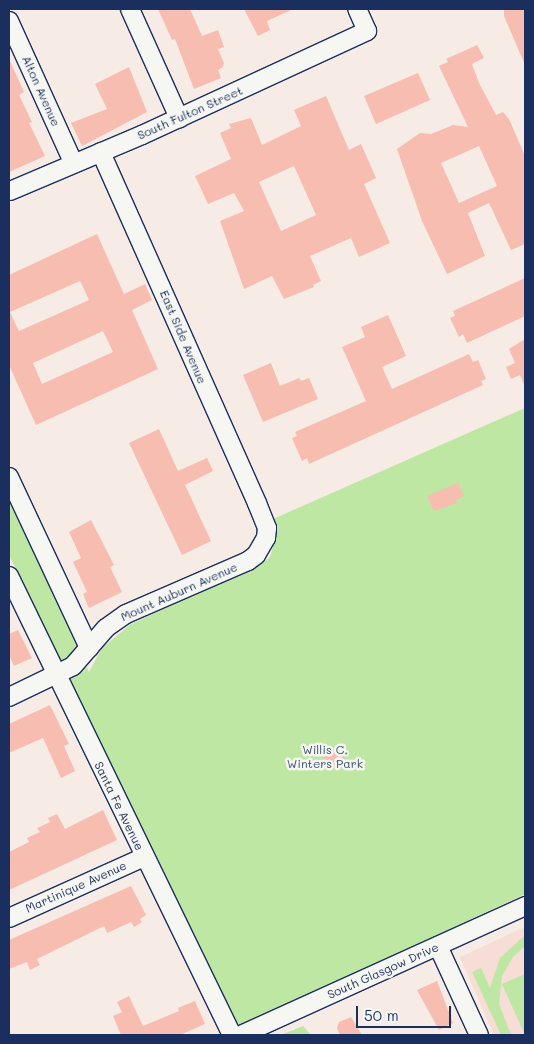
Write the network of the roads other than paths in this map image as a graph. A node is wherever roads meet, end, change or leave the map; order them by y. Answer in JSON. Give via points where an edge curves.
{"nodes":[{"id":1,"x":130,"y":9,"type":"edge"},
{"id":2,"x":357,"y":9,"type":"edge"},
{"id":3,"x":9,"y":20,"type":"edge"},
{"id":4,"x":179,"y":118,"type":"junction"},
{"id":5,"x":101,"y":152,"type":"junction"},
{"id":6,"x":73,"y":162,"type":"junction"},
{"id":7,"x":10,"y":191,"type":"dead end"},
{"id":8,"x":9,"y":477,"type":"edge"},
{"id":9,"x":265,"y":522,"type":"joint"},
{"id":10,"x":9,"y":576,"type":"edge"},
{"id":11,"x":89,"y":648,"type":"junction"},
{"id":12,"x":57,"y":675,"type":"junction"},
{"id":13,"x":9,"y":697,"type":"edge"},
{"id":14,"x":144,"y":857,"type":"junction"},
{"id":15,"x":525,"y":906,"type":"edge"},
{"id":16,"x":9,"y":918,"type":"edge"},
{"id":17,"x":438,"y":946,"type":"junction"},
{"id":18,"x":232,"y":1035,"type":"edge"},
{"id":19,"x":241,"y":1035,"type":"edge"},
{"id":20,"x":479,"y":1035,"type":"edge"}],
"edges":[{"from":1,"to":4,"type":"street"},
{"from":2,"to":4,"type":"street","name":"South Fulton Street","via":[[367,30]]},
{"from":3,"to":6,"type":"street","name":"Alton Avenue"},
{"from":4,"to":5,"type":"street","name":"South Fulton Street"},
{"from":5,"to":6,"type":"street","name":"South Fulton Street"},
{"from":5,"to":9,"type":"street","name":"East Side Avenue"},
{"from":6,"to":7,"type":"street","name":"South Fulton Street"},
{"from":8,"to":11,"type":"street"},
{"from":9,"to":11,"type":"street","name":"Mount Auburn Avenue","via":[[266,538],[256,555],[126,614],[106,628]]},
{"from":10,"to":12,"type":"street","name":"Santa Fe Avenue"},
{"from":11,"to":12,"type":"street","name":"Mount Auburn Avenue","via":[[73,666]]},
{"from":12,"to":13,"type":"street","name":"Mount Auburn Avenue"},
{"from":12,"to":14,"type":"street","name":"Santa Fe Avenue"},
{"from":14,"to":16,"type":"street","name":"Martinique Avenue"},
{"from":14,"to":18,"type":"street","name":"Santa Fe Avenue"},
{"from":15,"to":17,"type":"street","name":"South Glasgow Drive"},
{"from":17,"to":19,"type":"street","name":"South Glasgow Drive"},
{"from":17,"to":20,"type":"street"}]}
